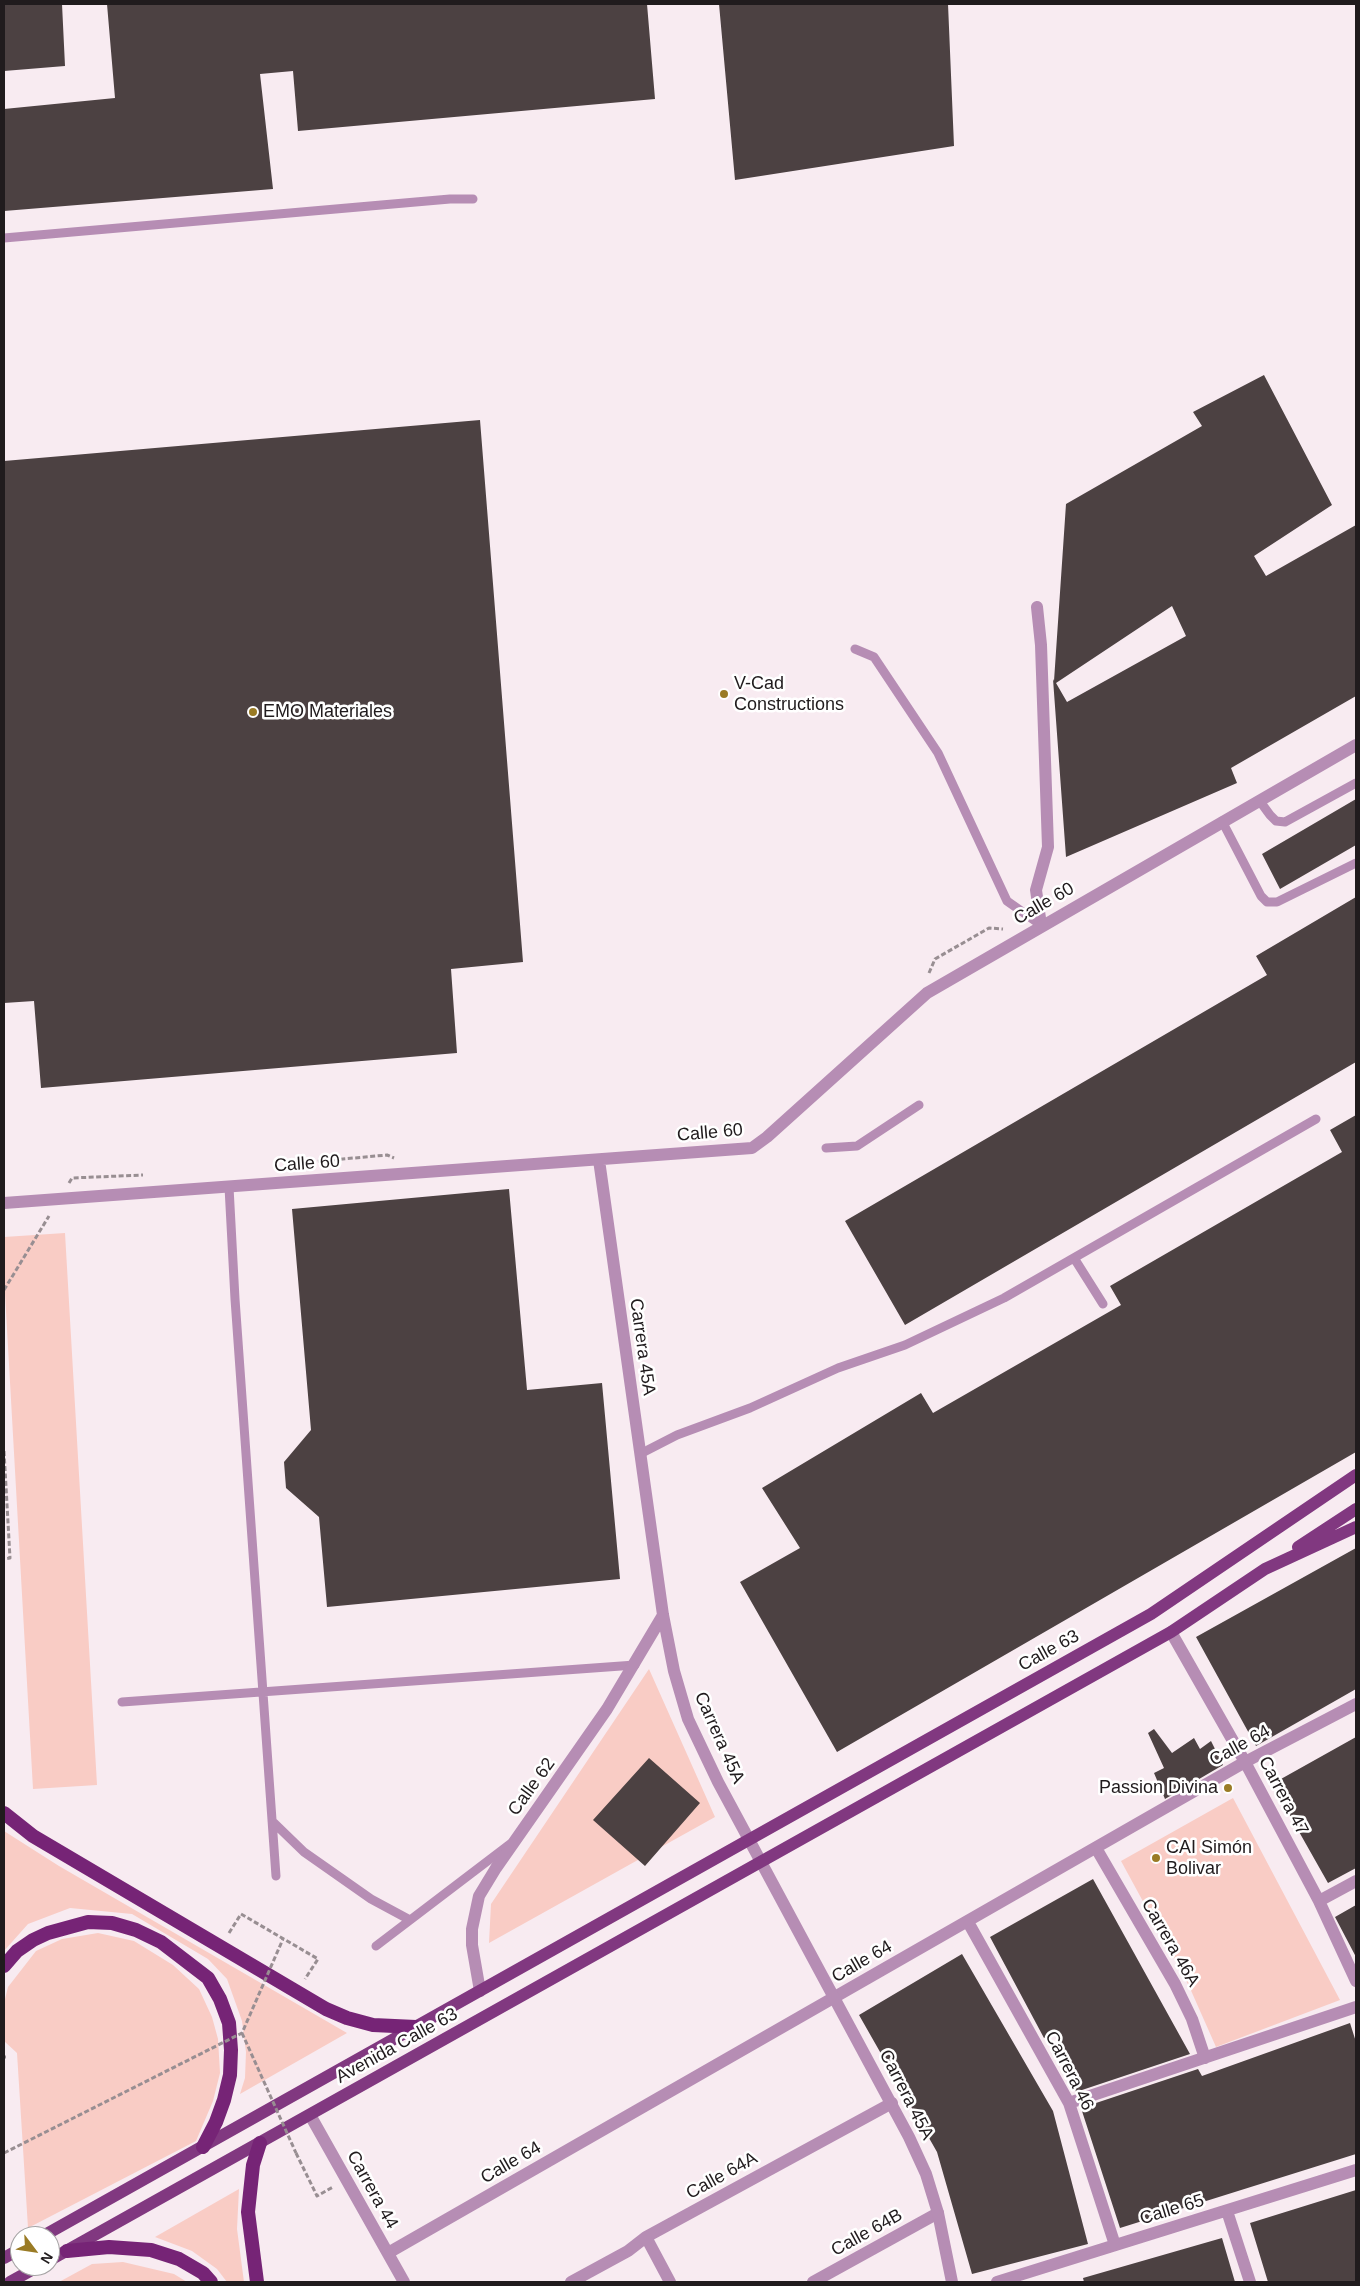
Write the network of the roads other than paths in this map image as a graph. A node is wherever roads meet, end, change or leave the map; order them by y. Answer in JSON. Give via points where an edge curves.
{"nodes":[{"id":1,"x":474,"y":199,"type":"dead end"},
{"id":2,"x":4,"y":238,"type":"edge"},
{"id":3,"x":1038,"y":607,"type":"dead end"},
{"id":4,"x":855,"y":648,"type":"dead end"},
{"id":5,"x":1356,"y":745,"type":"edge"},
{"id":6,"x":1356,"y":783,"type":"edge"},
{"id":7,"x":1259,"y":800,"type":"junction"},
{"id":8,"x":1222,"y":821,"type":"junction"},
{"id":9,"x":1356,"y":864,"type":"edge"},
{"id":10,"x":1041,"y":925,"type":"junction"},
{"id":11,"x":919,"y":1105,"type":"dead end"},
{"id":12,"x":1316,"y":1119,"type":"dead end"},
{"id":13,"x":826,"y":1148,"type":"dead end"},
{"id":14,"x":599,"y":1160,"type":"junction"},
{"id":15,"x":229,"y":1187,"type":"junction"},
{"id":16,"x":4,"y":1202,"type":"edge"},
{"id":17,"x":1074,"y":1258,"type":"junction"},
{"id":18,"x":1103,"y":1304,"type":"dead end"},
{"id":19,"x":640,"y":1454,"type":"junction"},
{"id":20,"x":1356,"y":1475,"type":"edge"},
{"id":21,"x":1356,"y":1509,"type":"edge"},
{"id":22,"x":1356,"y":1527,"type":"edge"},
{"id":23,"x":1264,"y":1569,"type":"junction"},
{"id":24,"x":662,"y":1615,"type":"junction"},
{"id":25,"x":1171,"y":1632,"type":"junction"},
{"id":26,"x":634,"y":1665,"type":"junction"},
{"id":27,"x":263,"y":1692,"type":"junction"},
{"id":28,"x":122,"y":1702,"type":"dead end"},
{"id":29,"x":1356,"y":1704,"type":"edge"},
{"id":30,"x":1245,"y":1762,"type":"junction"},
{"id":31,"x":5,"y":1812,"type":"edge"},
{"id":32,"x":272,"y":1821,"type":"junction"},
{"id":33,"x":516,"y":1839,"type":"junction"},
{"id":34,"x":749,"y":1840,"type":"junction"},
{"id":35,"x":1096,"y":1848,"type":"junction"},
{"id":36,"x":761,"y":1862,"type":"junction"},
{"id":37,"x":276,"y":1876,"type":"dead end"},
{"id":38,"x":1356,"y":1881,"type":"edge"},
{"id":39,"x":1319,"y":1901,"type":"junction"},
{"id":40,"x":410,"y":1920,"type":"junction"},
{"id":41,"x":968,"y":1922,"type":"junction"},
{"id":42,"x":376,"y":1946,"type":"dead end"},
{"id":43,"x":4,"y":1966,"type":"edge"},
{"id":44,"x":1356,"y":1981,"type":"edge"},
{"id":45,"x":480,"y":1991,"type":"junction"},
{"id":46,"x":834,"y":1998,"type":"junction"},
{"id":47,"x":1356,"y":2007,"type":"edge"},
{"id":48,"x":416,"y":2027,"type":"junction"},
{"id":49,"x":1205,"y":2058,"type":"junction"},
{"id":50,"x":892,"y":2103,"type":"junction"},
{"id":51,"x":1069,"y":2103,"type":"junction"},
{"id":52,"x":310,"y":2115,"type":"junction"},
{"id":53,"x":260,"y":2143,"type":"junction"},
{"id":54,"x":203,"y":2147,"type":"junction"},
{"id":55,"x":1356,"y":2170,"type":"edge"},
{"id":56,"x":1227,"y":2211,"type":"junction"},
{"id":57,"x":938,"y":2213,"type":"junction"},
{"id":58,"x":60,"y":2226,"type":"edge"},
{"id":59,"x":646,"y":2237,"type":"junction"},
{"id":60,"x":1115,"y":2245,"type":"junction"},
{"id":61,"x":67,"y":2251,"type":"junction"},
{"id":62,"x":388,"y":2253,"type":"junction"},
{"id":63,"x":60,"y":2255,"type":"edge"},
{"id":64,"x":211,"y":2282,"type":"edge"},
{"id":65,"x":257,"y":2282,"type":"edge"},
{"id":66,"x":404,"y":2282,"type":"edge"},
{"id":67,"x":571,"y":2282,"type":"edge"},
{"id":68,"x":670,"y":2282,"type":"edge"},
{"id":69,"x":813,"y":2282,"type":"edge"},
{"id":70,"x":952,"y":2282,"type":"edge"},
{"id":71,"x":997,"y":2282,"type":"edge"},
{"id":72,"x":1250,"y":2282,"type":"edge"}],
"edges":[{"from":1,"to":2,"type":"lane"},
{"from":3,"to":10,"type":"street","via":[[1048,847],[1036,890]]},
{"from":4,"to":10,"type":"lane","via":[[874,657],[938,753],[1007,901]]},
{"from":5,"to":7,"type":"street","name":"Calle 60"},
{"from":6,"to":7,"type":"lane","via":[[1285,822],[1270,816]]},
{"from":7,"to":8,"type":"street","name":"Calle 60"},
{"from":8,"to":9,"type":"lane","via":[[1267,902],[1277,902]]},
{"from":8,"to":10,"type":"street","name":"Calle 60"},
{"from":10,"to":14,"type":"street","name":"Calle 60","via":[[927,993],[752,1148]]},
{"from":11,"to":13,"type":"lane","via":[[857,1146]]},
{"from":12,"to":17,"type":"lane"},
{"from":14,"to":15,"type":"street","name":"Calle 60"},
{"from":14,"to":19,"type":"street","name":"Carrera 45A"},
{"from":15,"to":16,"type":"street","name":"Calle 60"},
{"from":15,"to":27,"type":"lane"},
{"from":17,"to":18,"type":"lane"},
{"from":17,"to":19,"type":"lane","via":[[1004,1298],[905,1345],[838,1368],[750,1408],[677,1435]]},
{"from":19,"to":24,"type":"street","name":"Carrera 45A"},
{"from":20,"to":34,"type":"main road","name":"Calle 63","via":[[1151,1614]]},
{"from":21,"to":23,"type":"main road"},
{"from":22,"to":23,"type":"main road"},
{"from":23,"to":25,"type":"main road"},
{"from":24,"to":26,"type":"street","name":"Calle 62"},
{"from":24,"to":34,"type":"street","name":"Carrera 45A","via":[[688,1719]]},
{"from":25,"to":30,"type":"street","name":"Carrera 47"},
{"from":25,"to":36,"type":"main road"},
{"from":26,"to":27,"type":"lane"},
{"from":26,"to":33,"type":"street","name":"Calle 62","via":[[573,1760]]},
{"from":27,"to":28,"type":"lane"},
{"from":27,"to":32,"type":"lane"},
{"from":29,"to":30,"type":"street","name":"Calle 64"},
{"from":30,"to":35,"type":"street","name":"Calle 64"},
{"from":30,"to":39,"type":"street","name":"Carrera 47"},
{"from":31,"to":48,"type":"highway","via":[[33,1836],[326,2009],[373,2025]]},
{"from":32,"to":37,"type":"lane"},
{"from":32,"to":40,"type":"lane","via":[[312,1858],[371,1899]]},
{"from":33,"to":40,"type":"lane"},
{"from":33,"to":45,"type":"street","name":"Calle 62","via":[[486,1884],[474,1914],[472,1945]]},
{"from":34,"to":36,"type":"street","name":"Carrera 45A"},
{"from":34,"to":45,"type":"main road","name":"Avenida Calle 63"},
{"from":35,"to":41,"type":"street","name":"Calle 64"},
{"from":35,"to":49,"type":"street","name":"Carrera 46A","via":[[1176,1984]]},
{"from":36,"to":46,"type":"street","name":"Carrera 45A"},
{"from":36,"to":52,"type":"main road","name":"Avenida Calle 63"},
{"from":38,"to":39,"type":"street"},
{"from":39,"to":44,"type":"street","name":"Carrera 47"},
{"from":40,"to":42,"type":"lane"},
{"from":41,"to":46,"type":"street","name":"Calle 64"},
{"from":41,"to":51,"type":"street","name":"Carrera 46"},
{"from":43,"to":54,"type":"highway","via":[[17,1951],[48,1934],[88,1922],[112,1923],[161,1942],[208,1978],[229,2023],[231,2050],[224,2100]]},
{"from":45,"to":48,"type":"main road","name":"Avenida Calle 63"},
{"from":46,"to":50,"type":"street","name":"Carrera 45A"},
{"from":46,"to":62,"type":"street","name":"Calle 64"},
{"from":47,"to":49,"type":"street"},
{"from":48,"to":54,"type":"main road","name":"Avenida Calle 63"},
{"from":49,"to":51,"type":"street"},
{"from":50,"to":57,"type":"street","name":"Carrera 45A","via":[[926,2174]]},
{"from":50,"to":59,"type":"street","name":"Calle 64A"},
{"from":51,"to":60,"type":"street","name":"Carrera 46"},
{"from":52,"to":53,"type":"main road","name":"Avenida Calle 63"},
{"from":52,"to":62,"type":"street","name":"Carrera 44"},
{"from":53,"to":61,"type":"main road","name":"Avenida Calle 63"},
{"from":53,"to":65,"type":"highway","via":[[253,2165],[248,2212]]},
{"from":54,"to":58,"type":"main road","name":"Avenida Calle 63"},
{"from":55,"to":56,"type":"street","name":"Calle 65"},
{"from":56,"to":60,"type":"street","name":"Calle 65"},
{"from":56,"to":72,"type":"street"},
{"from":57,"to":69,"type":"street","name":"Calle 64B"},
{"from":57,"to":70,"type":"street","name":"Carrera 45A"},
{"from":59,"to":67,"type":"street","name":"Calle 64A"},
{"from":59,"to":68,"type":"street"},
{"from":60,"to":71,"type":"street","name":"Calle 65"},
{"from":61,"to":63,"type":"main road","name":"Avenida Calle 63"},
{"from":61,"to":64,"type":"highway","via":[[109,2247],[151,2250],[179,2259]]},
{"from":62,"to":66,"type":"street","name":"Carrera 44"}]}
